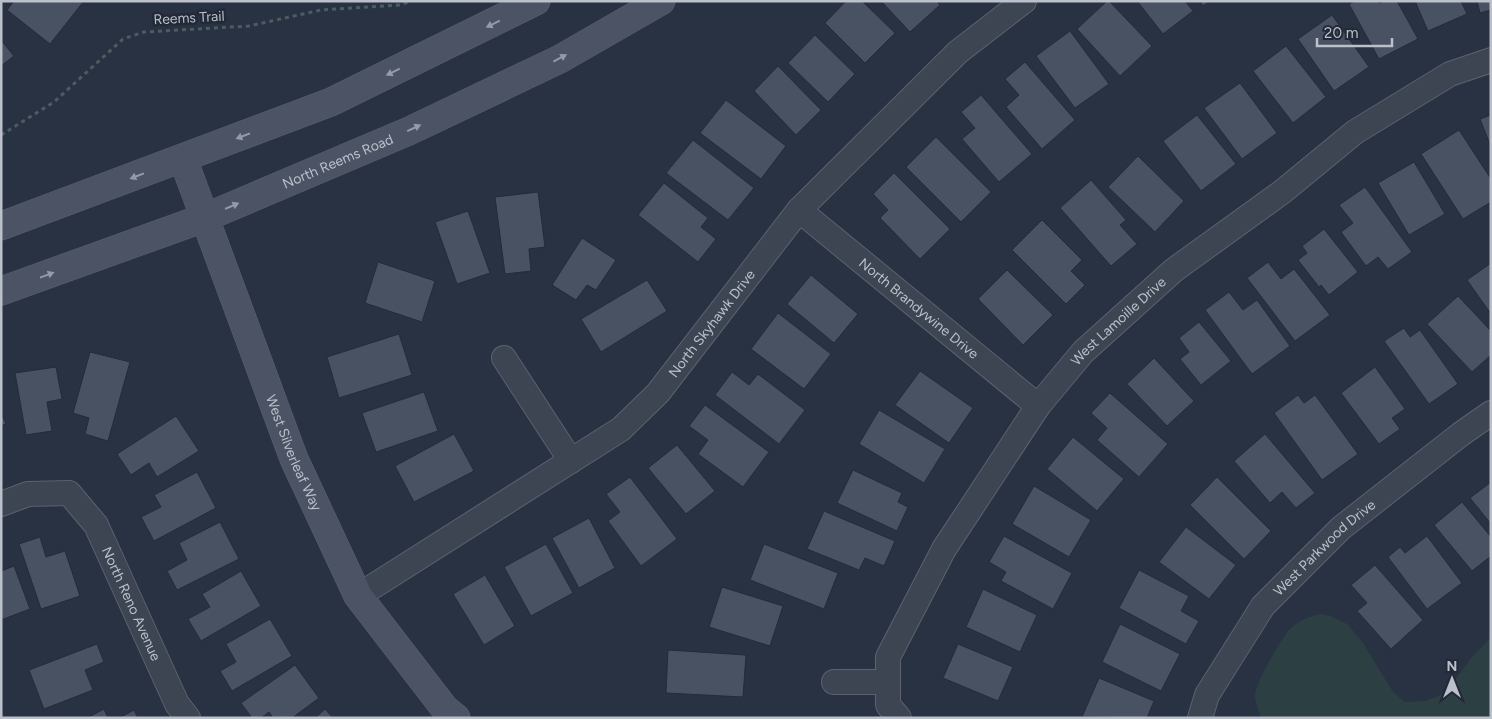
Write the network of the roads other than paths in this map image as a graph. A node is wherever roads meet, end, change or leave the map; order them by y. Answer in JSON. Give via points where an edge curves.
{"nodes":[{"id":1,"x":536,"y":1,"type":"edge"},
{"id":2,"x":661,"y":1,"type":"edge"},
{"id":3,"x":1024,"y":1,"type":"edge"},
{"id":4,"x":1491,"y":60,"type":"edge"},
{"id":5,"x":183,"y":158,"type":"junction"},
{"id":6,"x":799,"y":210,"type":"junction"},
{"id":7,"x":204,"y":218,"type":"junction"},
{"id":8,"x":1,"y":226,"type":"edge"},
{"id":9,"x":1,"y":291,"type":"edge"},
{"id":10,"x":504,"y":358,"type":"dead end"},
{"id":11,"x":1038,"y":406,"type":"junction"},
{"id":12,"x":1491,"y":413,"type":"edge"},
{"id":13,"x":571,"y":461,"type":"junction"},
{"id":14,"x":1,"y":504,"type":"edge"},
{"id":15,"x":358,"y":596,"type":"junction"},
{"id":16,"x":834,"y":682,"type":"dead end"},
{"id":17,"x":892,"y":702,"type":"edge"},
{"id":18,"x":445,"y":715,"type":"edge"},
{"id":19,"x":188,"y":718,"type":"edge"},
{"id":20,"x":1200,"y":718,"type":"edge"}],
"edges":[{"from":1,"to":5,"type":"main road","one_way":true,"via":[[331,102]]},
{"from":7,"to":2,"type":"main road","name":"North Reems Road","one_way":true,"via":[[409,130],[560,58]]},
{"from":3,"to":6,"type":"street","name":"North Skyhawk Drive","via":[[958,52]]},
{"from":4,"to":11,"type":"street","name":"West Lamoille Drive","via":[[1450,74],[1355,132],[1282,192],[1174,270],[1083,352]]},
{"from":5,"to":7,"type":"main road","name":"West Silverleaf Way"},
{"from":5,"to":8,"type":"main road","one_way":true},
{"from":6,"to":11,"type":"street","name":"North Brandywine Drive"},
{"from":6,"to":13,"type":"street","name":"North Skyhawk Drive","via":[[658,393],[621,429]]},
{"from":9,"to":7,"type":"main road","name":"North Reems Road","one_way":true},
{"from":7,"to":15,"type":"main road","name":"West Silverleaf Way","via":[[294,459]]},
{"from":10,"to":13,"type":"street"},
{"from":11,"to":17,"type":"street","name":"West Lamoille Drive","via":[[944,549],[888,657]]},
{"from":12,"to":20,"type":"street","name":"West Parkwood Drive","via":[[1341,528],[1263,606],[1207,695]]},
{"from":13,"to":15,"type":"street","name":"North Skyhawk Drive"},
{"from":14,"to":19,"type":"street","name":"North Reno Avenue","via":[[28,494],[69,492],[96,525],[177,704]]},
{"from":15,"to":18,"type":"main road","name":"West Silverleaf Way"},
{"from":16,"to":17,"type":"street"}]}
